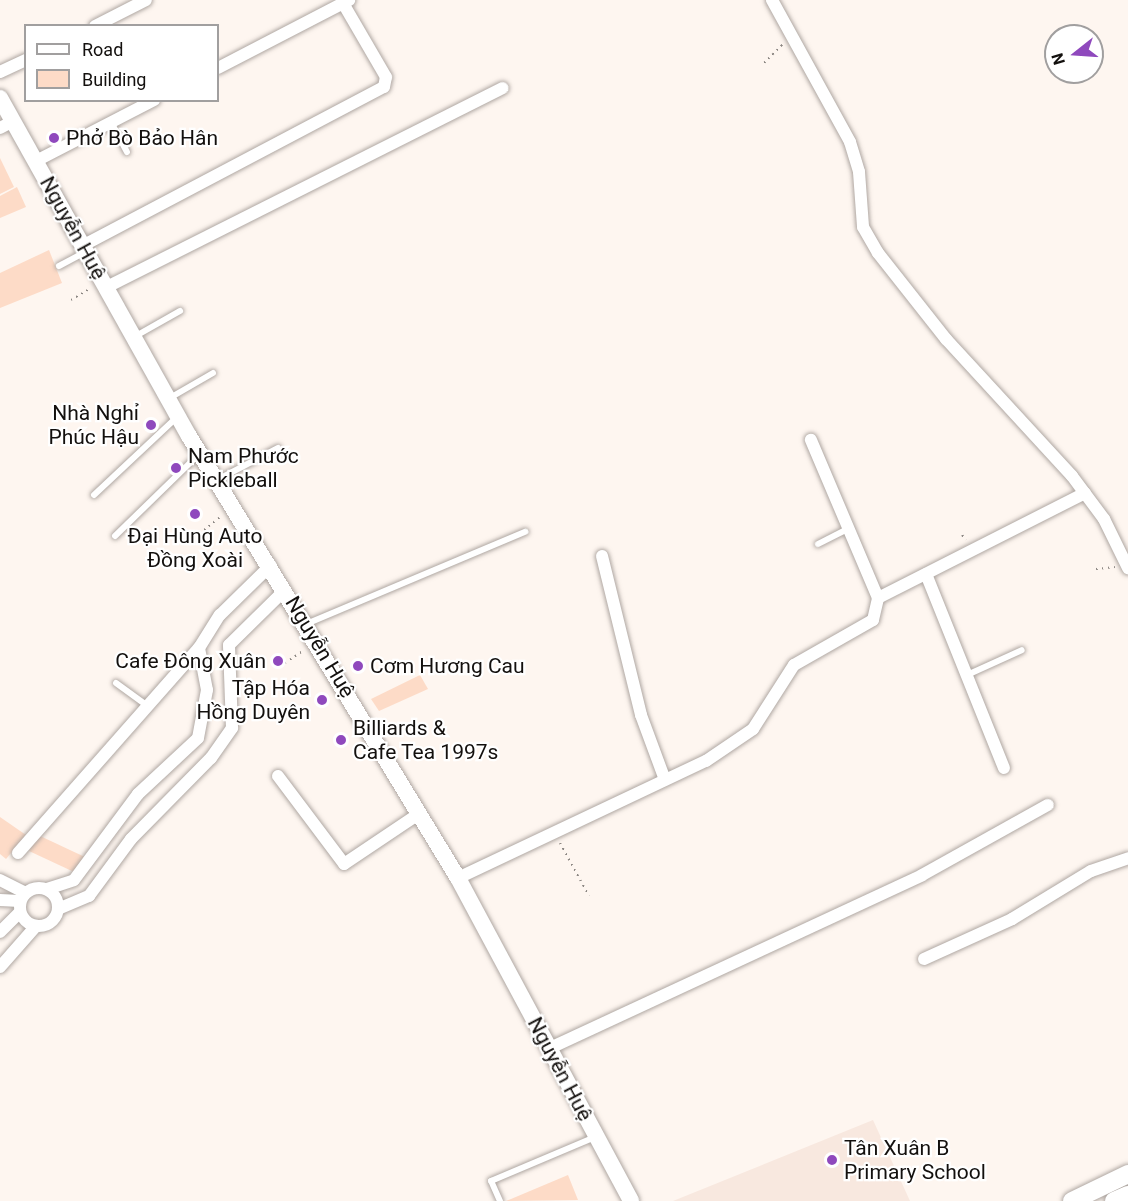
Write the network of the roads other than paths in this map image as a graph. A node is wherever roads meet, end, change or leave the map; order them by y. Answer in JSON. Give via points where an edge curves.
{"nodes":[{"id":1,"x":146,"y":0,"type":"edge"},
{"id":2,"x":772,"y":0,"type":"edge"},
{"id":3,"x":346,"y":2,"type":"edge"},
{"id":4,"x":99,"y":24,"type":"edge"},
{"id":5,"x":24,"y":61,"type":"edge"},
{"id":6,"x":219,"y":67,"type":"edge"},
{"id":7,"x":0,"y":72,"type":"edge"},
{"id":8,"x":502,"y":88,"type":"dead end"},
{"id":9,"x":0,"y":98,"type":"edge"},
{"id":10,"x":150,"y":102,"type":"edge"},
{"id":11,"x":111,"y":123,"type":"junction"},
{"id":12,"x":7,"y":124,"type":"edge"},
{"id":13,"x":127,"y":152,"type":"dead end"},
{"id":14,"x":36,"y":161,"type":"junction"},
{"id":15,"x":84,"y":249,"type":"junction"},
{"id":16,"x":59,"y":266,"type":"dead end"},
{"id":17,"x":104,"y":285,"type":"junction"},
{"id":18,"x":180,"y":310,"type":"dead end"},
{"id":19,"x":133,"y":337,"type":"junction"},
{"id":20,"x":213,"y":373,"type":"dead end"},
{"id":21,"x":168,"y":399,"type":"junction"},
{"id":22,"x":178,"y":416,"type":"junction"},
{"id":23,"x":811,"y":440,"type":"dead end"},
{"id":24,"x":278,"y":448,"type":"dead end"},
{"id":25,"x":200,"y":453,"type":"junction"},
{"id":26,"x":217,"y":481,"type":"junction"},
{"id":27,"x":1085,"y":494,"type":"junction"},
{"id":28,"x":94,"y":495,"type":"dead end"},
{"id":29,"x":848,"y":529,"type":"junction"},
{"id":30,"x":525,"y":531,"type":"dead end"},
{"id":31,"x":115,"y":536,"type":"dead end"},
{"id":32,"x":818,"y":544,"type":"dead end"},
{"id":33,"x":602,"y":556,"type":"dead end"},
{"id":34,"x":271,"y":566,"type":"junction"},
{"id":35,"x":1128,"y":567,"type":"edge"},
{"id":36,"x":926,"y":574,"type":"junction"},
{"id":37,"x":285,"y":590,"type":"junction"},
{"id":38,"x":878,"y":598,"type":"junction"},
{"id":39,"x":306,"y":624,"type":"junction"},
{"id":40,"x":199,"y":648,"type":"junction"},
{"id":41,"x":1022,"y":650,"type":"dead end"},
{"id":42,"x":966,"y":675,"type":"junction"},
{"id":43,"x":116,"y":683,"type":"dead end"},
{"id":44,"x":146,"y":705,"type":"junction"},
{"id":45,"x":1004,"y":768,"type":"dead end"},
{"id":46,"x":278,"y":776,"type":"dead end"},
{"id":47,"x":666,"y":780,"type":"junction"},
{"id":48,"x":1048,"y":805,"type":"dead end"},
{"id":49,"x":420,"y":813,"type":"junction"},
{"id":50,"x":18,"y":853,"type":"dead end"},
{"id":51,"x":1128,"y":858,"type":"edge"},
{"id":52,"x":458,"y":878,"type":"junction"},
{"id":53,"x":0,"y":880,"type":"edge"},
{"id":54,"x":47,"y":889,"type":"junction"},
{"id":55,"x":0,"y":900,"type":"edge"},
{"id":56,"x":22,"y":902,"type":"junction"},
{"id":57,"x":58,"y":909,"type":"junction"},
{"id":58,"x":36,"y":926,"type":"junction"},
{"id":59,"x":0,"y":932,"type":"edge"},
{"id":60,"x":924,"y":959,"type":"dead end"},
{"id":61,"x":0,"y":967,"type":"edge"},
{"id":62,"x":548,"y":1049,"type":"junction"},
{"id":63,"x":596,"y":1137,"type":"junction"},
{"id":64,"x":1128,"y":1174,"type":"edge"},
{"id":65,"x":1128,"y":1196,"type":"edge"},
{"id":66,"x":500,"y":1201,"type":"edge"},
{"id":67,"x":631,"y":1201,"type":"edge"},
{"id":68,"x":1072,"y":1201,"type":"edge"},
{"id":69,"x":1114,"y":1201,"type":"edge"}],
"edges":[{"from":1,"to":4,"type":"street"},
{"from":2,"to":27,"type":"street","via":[[789,38],[849,142],[859,172],[863,227],[921,310]]},
{"from":3,"to":6,"type":"street"},
{"from":3,"to":15,"type":"street","via":[[386,77],[384,87]]},
{"from":5,"to":7,"type":"street"},
{"from":8,"to":17,"type":"street"},
{"from":9,"to":12,"type":"street","name":"Nguyễn Huệ"},
{"from":10,"to":11,"type":"street"},
{"from":11,"to":13,"type":"lane"},
{"from":11,"to":14,"type":"street"},
{"from":12,"to":14,"type":"street","name":"Nguyễn Huệ"},
{"from":14,"to":15,"type":"street","name":"Nguyễn Huệ"},
{"from":15,"to":16,"type":"lane"},
{"from":15,"to":17,"type":"street","name":"Nguyễn Huệ"},
{"from":17,"to":19,"type":"street","name":"Nguyễn Huệ"},
{"from":18,"to":19,"type":"lane"},
{"from":19,"to":21,"type":"street","name":"Nguyễn Huệ"},
{"from":20,"to":21,"type":"lane"},
{"from":21,"to":22,"type":"street","name":"Nguyễn Huệ"},
{"from":22,"to":25,"type":"street","name":"Nguyễn Huệ"},
{"from":22,"to":28,"type":"lane"},
{"from":23,"to":29,"type":"street"},
{"from":24,"to":26,"type":"lane"},
{"from":25,"to":26,"type":"street","name":"Nguyễn Huệ"},
{"from":25,"to":31,"type":"lane"},
{"from":26,"to":34,"type":"street","name":"Nguyễn Huệ"},
{"from":27,"to":35,"type":"street"},
{"from":27,"to":36,"type":"street"},
{"from":29,"to":32,"type":"lane"},
{"from":29,"to":38,"type":"street"},
{"from":30,"to":39,"type":"lane"},
{"from":33,"to":47,"type":"street","via":[[641,715]]},
{"from":34,"to":37,"type":"street","name":"Nguyễn Huệ"},
{"from":34,"to":40,"type":"street","via":[[220,615]]},
{"from":36,"to":38,"type":"street"},
{"from":36,"to":42,"type":"street"},
{"from":37,"to":39,"type":"street","name":"Nguyễn Huệ"},
{"from":37,"to":57,"type":"street","via":[[229,645],[232,728],[212,758],[146,823],[89,896]]},
{"from":38,"to":47,"type":"street","via":[[873,620],[783,676],[753,729]]},
{"from":39,"to":49,"type":"street","name":"Nguyễn Huệ"},
{"from":40,"to":44,"type":"street"},
{"from":40,"to":54,"type":"street","via":[[207,690],[198,738],[138,794],[74,880]]},
{"from":41,"to":42,"type":"lane"},
{"from":42,"to":45,"type":"street"},
{"from":43,"to":44,"type":"lane"},
{"from":44,"to":50,"type":"street"},
{"from":46,"to":49,"type":"street","via":[[344,864]]},
{"from":47,"to":52,"type":"street"},
{"from":48,"to":62,"type":"street","via":[[921,875]]},
{"from":49,"to":52,"type":"street","name":"Nguyễn Huệ"},
{"from":51,"to":60,"type":"street","via":[[1091,871],[1012,919]]},
{"from":52,"to":62,"type":"street","name":"Nguyễn Huệ"},
{"from":53,"to":56,"type":"street"},
{"from":54,"to":56,"type":"street"},
{"from":54,"to":57,"type":"street"},
{"from":55,"to":56,"type":"street"},
{"from":56,"to":58,"type":"street"},
{"from":56,"to":59,"type":"street"},
{"from":57,"to":58,"type":"street","via":[[53,920]]},
{"from":58,"to":61,"type":"street"},
{"from":62,"to":63,"type":"street","name":"Nguyễn Huệ"},
{"from":63,"to":66,"type":"lane","via":[[492,1181]]},
{"from":63,"to":67,"type":"street","name":"Nguyễn Huệ"},
{"from":64,"to":68,"type":"main road"},
{"from":65,"to":69,"type":"main road"}]}
